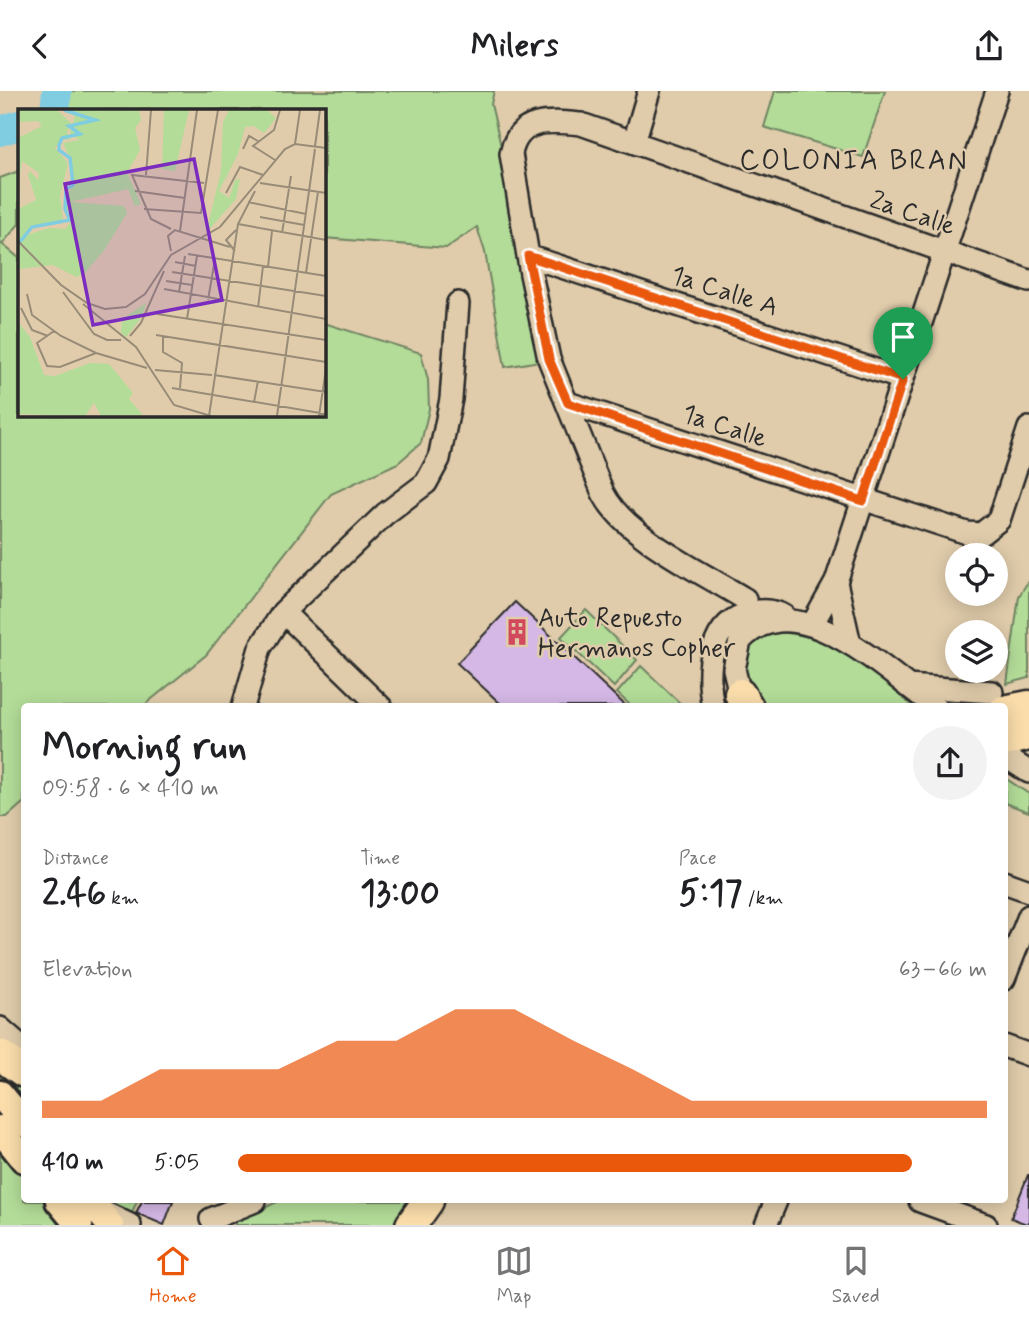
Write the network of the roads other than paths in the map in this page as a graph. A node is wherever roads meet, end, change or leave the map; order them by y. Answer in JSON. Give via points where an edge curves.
{"nodes":[{"id":1,"x":649,"y":91,"type":"edge"},
{"id":2,"x":997,"y":91,"type":"edge"},
{"id":3,"x":634,"y":142,"type":"junction"},
{"id":4,"x":943,"y":253,"type":"junction"},
{"id":5,"x":528,"y":256,"type":"junction"},
{"id":6,"x":1029,"y":281,"type":"edge"},
{"id":7,"x":458,"y":303,"type":"dead end"},
{"id":8,"x":903,"y":379,"type":"junction"},
{"id":9,"x":568,"y":403,"type":"junction"},
{"id":10,"x":1029,"y":428,"type":"edge"},
{"id":11,"x":863,"y":501,"type":"junction"},
{"id":12,"x":836,"y":582,"type":"junction"},
{"id":13,"x":746,"y":599,"type":"dead end"},
{"id":14,"x":283,"y":612,"type":"junction"},
{"id":15,"x":802,"y":623,"type":"junction"},
{"id":16,"x":850,"y":644,"type":"junction"},
{"id":17,"x":922,"y":697,"type":"edge"},
{"id":18,"x":998,"y":702,"type":"edge"},
{"id":19,"x":244,"y":703,"type":"edge"},
{"id":20,"x":377,"y":703,"type":"edge"},
{"id":21,"x":712,"y":703,"type":"edge"},
{"id":22,"x":744,"y":703,"type":"edge"},
{"id":23,"x":1008,"y":703,"type":"edge"},
{"id":24,"x":1029,"y":706,"type":"edge"},
{"id":25,"x":1029,"y":735,"type":"edge"},
{"id":26,"x":1008,"y":740,"type":"edge"},
{"id":27,"x":1008,"y":883,"type":"edge"},
{"id":28,"x":1029,"y":891,"type":"edge"},
{"id":29,"x":1029,"y":916,"type":"edge"},
{"id":30,"x":1008,"y":969,"type":"edge"},
{"id":31,"x":0,"y":1028,"type":"edge"},
{"id":32,"x":21,"y":1046,"type":"edge"},
{"id":33,"x":1008,"y":1047,"type":"edge"},
{"id":34,"x":0,"y":1055,"type":"edge"},
{"id":35,"x":1029,"y":1055,"type":"edge"},
{"id":36,"x":21,"y":1070,"type":"edge"},
{"id":37,"x":0,"y":1094,"type":"edge"},
{"id":38,"x":21,"y":1119,"type":"edge"},
{"id":39,"x":0,"y":1129,"type":"edge"},
{"id":40,"x":21,"y":1155,"type":"edge"},
{"id":41,"x":64,"y":1203,"type":"edge"},
{"id":42,"x":250,"y":1203,"type":"edge"},
{"id":43,"x":418,"y":1203,"type":"edge"},
{"id":44,"x":426,"y":1203,"type":"edge"},
{"id":45,"x":775,"y":1203,"type":"edge"},
{"id":46,"x":925,"y":1203,"type":"edge"},
{"id":47,"x":94,"y":1215,"type":"edge"},
{"id":48,"x":222,"y":1215,"type":"edge"},
{"id":49,"x":954,"y":1219,"type":"edge"},
{"id":50,"x":130,"y":1225,"type":"edge"},
{"id":51,"x":410,"y":1225,"type":"edge"},
{"id":52,"x":766,"y":1225,"type":"edge"},
{"id":53,"x":986,"y":1225,"type":"edge"}],
"edges":[{"from":1,"to":3,"type":"street"},
{"from":2,"to":4,"type":"street"},
{"from":3,"to":4,"type":"street","name":"2a Calle"},
{"from":3,"to":5,"type":"street","name":"2a Calle","via":[[581,124],[540,121],[525,128],[514,140],[511,154]]},
{"from":4,"to":6,"type":"street","name":"2a Calle"},
{"from":4,"to":8,"type":"street"},
{"from":5,"to":8,"type":"street","name":"1a Calle A"},
{"from":5,"to":9,"type":"street","via":[[549,359]]},
{"from":7,"to":14,"type":"street","via":[[451,399],[439,459],[425,483],[385,514]]},
{"from":8,"to":11,"type":"street"},
{"from":9,"to":11,"type":"street","name":"1a Calle"},
{"from":9,"to":13,"type":"street","via":[[612,510],[632,529]]},
{"from":10,"to":11,"type":"street","name":"1a Calle","via":[[999,520],[981,534]]},
{"from":11,"to":12,"type":"street"},
{"from":12,"to":15,"type":"street"},
{"from":12,"to":16,"type":"street"},
{"from":14,"to":19,"type":"street","via":[[260,648]]},
{"from":14,"to":20,"type":"street"},
{"from":15,"to":16,"type":"street"},
{"from":15,"to":21,"type":"street","via":[[777,612],[757,611],[738,617],[723,629],[711,656]]},
{"from":15,"to":22,"type":"street","via":[[757,627],[740,641],[734,669]]},
{"from":16,"to":17,"type":"street"},
{"from":17,"to":18,"type":"street"},
{"from":23,"to":24,"type":"highway"},
{"from":25,"to":26,"type":"highway"},
{"from":27,"to":28,"type":"street"},
{"from":29,"to":30,"type":"street"},
{"from":31,"to":32,"type":"street"},
{"from":33,"to":35,"type":"street"},
{"from":34,"to":36,"type":"highway"},
{"from":37,"to":38,"type":"main road"},
{"from":39,"to":40,"type":"main road"},
{"from":41,"to":47,"type":"main road"},
{"from":42,"to":48,"type":"street"},
{"from":43,"to":51,"type":"highway"},
{"from":44,"to":51,"type":"highway"},
{"from":45,"to":52,"type":"street"},
{"from":46,"to":49,"type":"street"},
{"from":47,"to":50,"type":"street"},
{"from":49,"to":53,"type":"street"}]}
